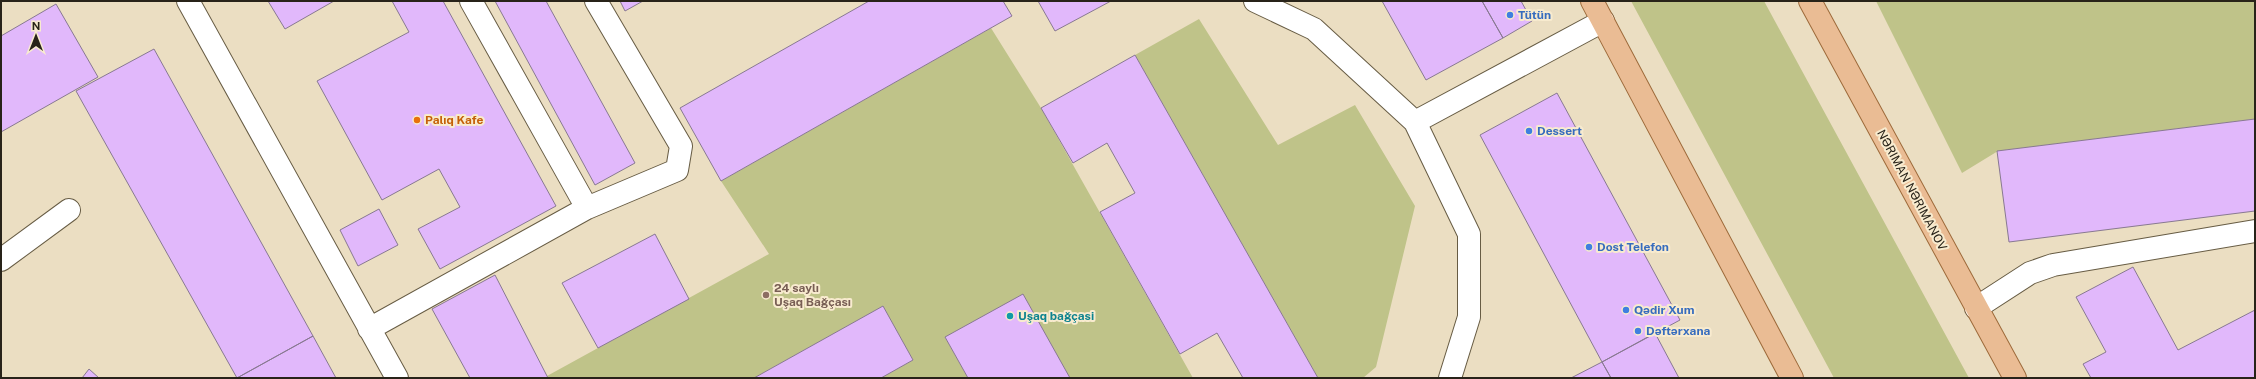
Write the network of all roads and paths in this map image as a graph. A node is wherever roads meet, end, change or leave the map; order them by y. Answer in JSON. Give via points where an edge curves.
{"nodes":[{"id":1,"x":188,"y":1,"type":"edge"},
{"id":2,"x":471,"y":1,"type":"edge"},
{"id":3,"x":596,"y":1,"type":"edge"},
{"id":4,"x":1255,"y":1,"type":"edge"},
{"id":5,"x":1592,"y":1,"type":"edge"},
{"id":6,"x":1810,"y":1,"type":"edge"},
{"id":7,"x":1603,"y":21,"type":"junction"},
{"id":8,"x":1415,"y":122,"type":"junction"},
{"id":9,"x":587,"y":208,"type":"junction"},
{"id":10,"x":69,"y":210,"type":"dead end"},
{"id":11,"x":2255,"y":231,"type":"edge"},
{"id":12,"x":1,"y":260,"type":"edge"},
{"id":13,"x":1976,"y":308,"type":"junction"},
{"id":14,"x":369,"y":330,"type":"junction"},
{"id":15,"x":397,"y":378,"type":"edge"},
{"id":16,"x":1450,"y":378,"type":"edge"},
{"id":17,"x":1792,"y":378,"type":"edge"},
{"id":18,"x":2015,"y":378,"type":"edge"}],
"edges":[{"from":1,"to":14,"type":"lane"},
{"from":2,"to":9,"type":"lane"},
{"from":3,"to":9,"type":"lane","via":[[681,146],[676,170]]},
{"from":4,"to":8,"type":"lane","via":[[1314,29]]},
{"from":5,"to":7,"type":"main road"},
{"from":6,"to":13,"type":"main road","name":"NƏRIMAN NƏRIMANOV"},
{"from":7,"to":8,"type":"lane"},
{"from":7,"to":17,"type":"main road"},
{"from":8,"to":16,"type":"lane","via":[[1470,234],[1470,317]]},
{"from":9,"to":14,"type":"lane"},
{"from":10,"to":12,"type":"lane"},
{"from":11,"to":13,"type":"lane","via":[[2053,265],[2030,273]]},
{"from":13,"to":18,"type":"main road","name":"NƏRIMAN NƏRIMANOV"},
{"from":14,"to":15,"type":"lane"}]}
